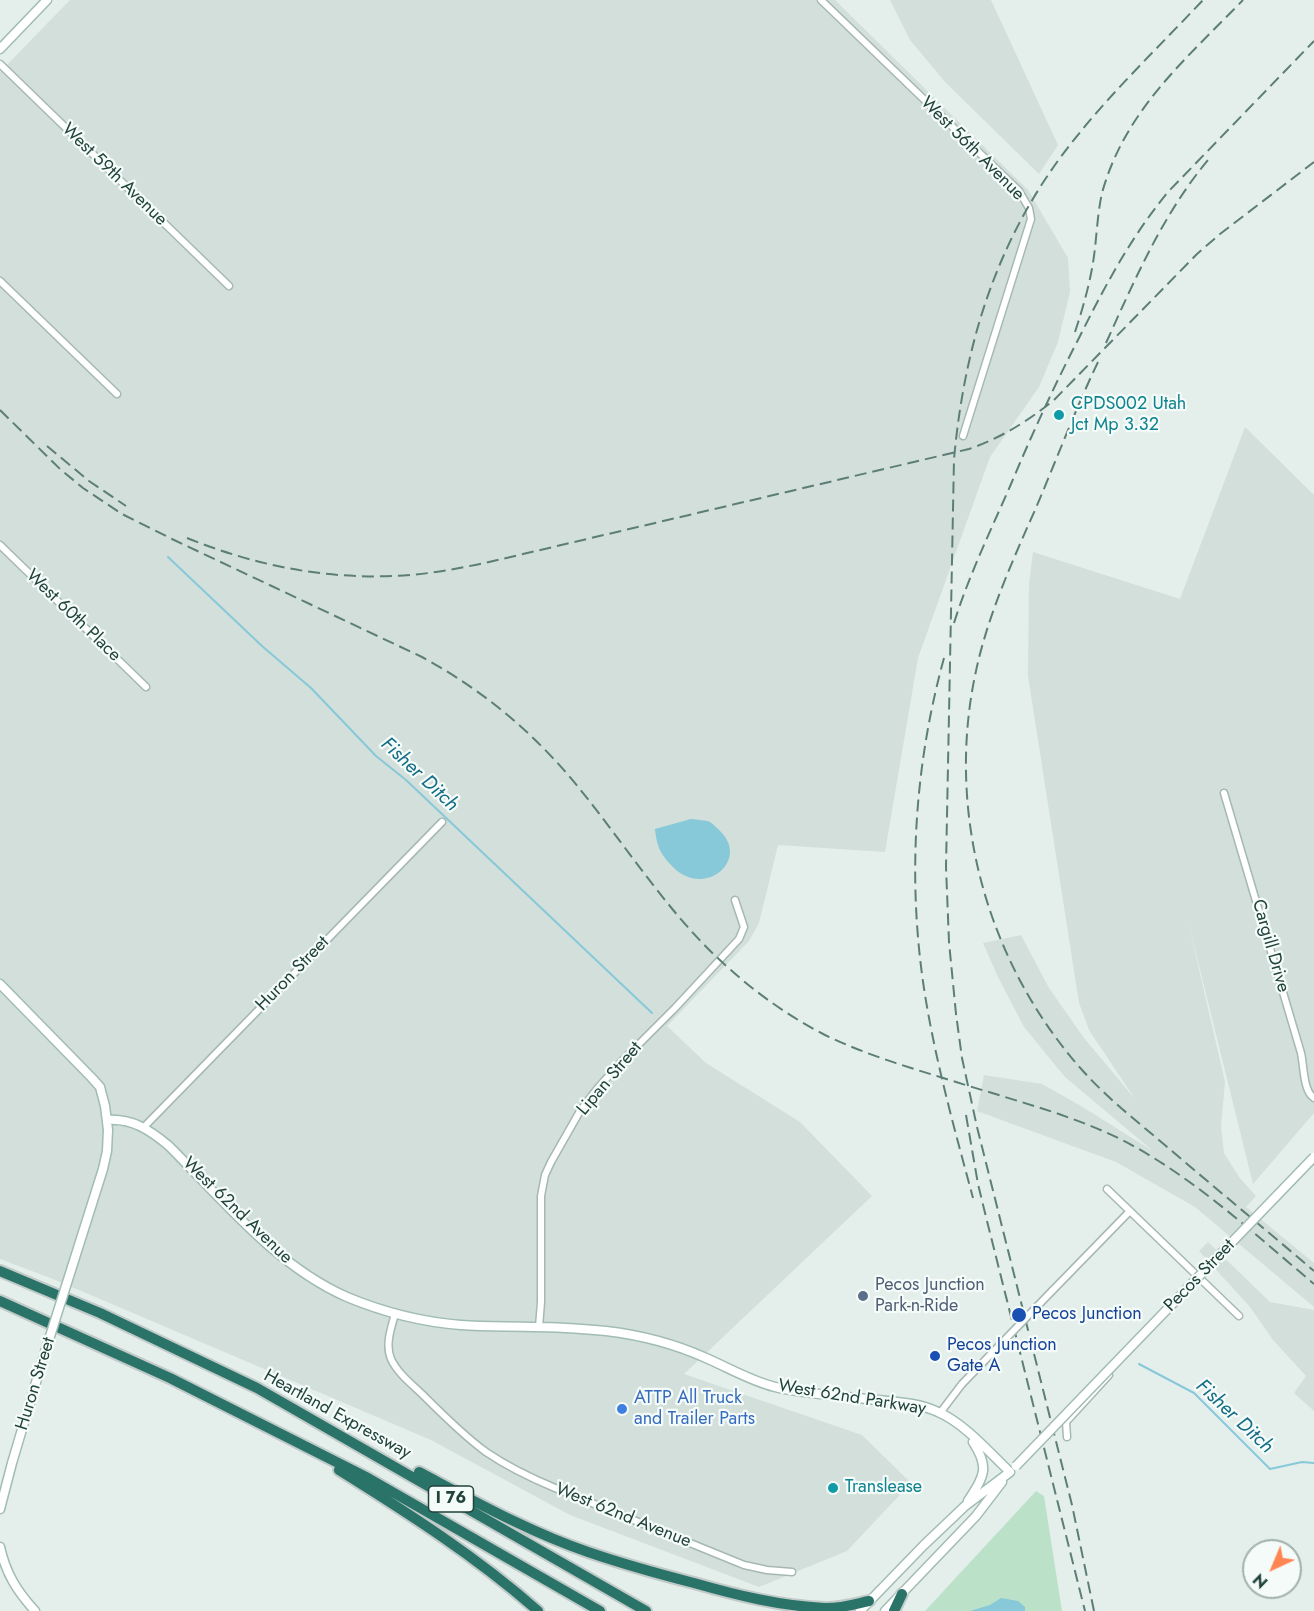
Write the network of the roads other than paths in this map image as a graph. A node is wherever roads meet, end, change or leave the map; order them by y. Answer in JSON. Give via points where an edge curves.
{"nodes":[{"id":1,"x":46,"y":0,"type":"edge"},
{"id":2,"x":821,"y":0,"type":"edge"},
{"id":3,"x":0,"y":49,"type":"edge"},
{"id":4,"x":0,"y":64,"type":"edge"},
{"id":5,"x":0,"y":280,"type":"edge"},
{"id":6,"x":229,"y":286,"type":"dead end"},
{"id":7,"x":117,"y":394,"type":"dead end"},
{"id":8,"x":963,"y":436,"type":"dead end"},
{"id":9,"x":0,"y":545,"type":"edge"},
{"id":10,"x":146,"y":687,"type":"dead end"},
{"id":11,"x":1224,"y":793,"type":"dead end"},
{"id":12,"x":442,"y":822,"type":"dead end"},
{"id":13,"x":735,"y":900,"type":"dead end"},
{"id":14,"x":0,"y":984,"type":"edge"},
{"id":15,"x":1314,"y":1098,"type":"edge"},
{"id":16,"x":107,"y":1120,"type":"junction"},
{"id":17,"x":144,"y":1127,"type":"junction"},
{"id":18,"x":1314,"y":1157,"type":"edge"},
{"id":19,"x":1107,"y":1189,"type":"dead end"},
{"id":20,"x":1130,"y":1211,"type":"junction"},
{"id":21,"x":0,"y":1271,"type":"edge"},
{"id":22,"x":1200,"y":1278,"type":"junction"},
{"id":23,"x":0,"y":1301,"type":"edge"},
{"id":24,"x":395,"y":1314,"type":"junction"},
{"id":25,"x":1239,"y":1316,"type":"dead end"},
{"id":26,"x":539,"y":1327,"type":"junction"},
{"id":27,"x":257,"y":1388,"type":"junction"},
{"id":28,"x":940,"y":1413,"type":"junction"},
{"id":29,"x":965,"y":1430,"type":"junction"},
{"id":30,"x":277,"y":1433,"type":"junction"},
{"id":31,"x":1067,"y":1437,"type":"dead end"},
{"id":32,"x":1013,"y":1469,"type":"junction"},
{"id":33,"x":965,"y":1506,"type":"junction"},
{"id":34,"x":0,"y":1509,"type":"edge"},
{"id":35,"x":0,"y":1547,"type":"edge"},
{"id":36,"x":792,"y":1572,"type":"dead end"},
{"id":37,"x":902,"y":1594,"type":"junction"},
{"id":38,"x":869,"y":1601,"type":"junction"},
{"id":39,"x":782,"y":1604,"type":"junction"},
{"id":40,"x":35,"y":1611,"type":"edge"},
{"id":41,"x":537,"y":1611,"type":"edge"},
{"id":42,"x":600,"y":1611,"type":"edge"},
{"id":43,"x":646,"y":1611,"type":"edge"},
{"id":44,"x":805,"y":1611,"type":"edge"},
{"id":45,"x":860,"y":1611,"type":"edge"},
{"id":46,"x":885,"y":1611,"type":"edge"},
{"id":47,"x":894,"y":1611,"type":"edge"}],
"edges":[{"from":1,"to":3,"type":"street"},
{"from":2,"to":8,"type":"street","name":"West 56th Avenue","via":[[1019,191],[1029,208],[1031,219]]},
{"from":4,"to":6,"type":"street","name":"West 59th Avenue"},
{"from":5,"to":7,"type":"street"},
{"from":9,"to":10,"type":"street","name":"West 60th Place"},
{"from":11,"to":15,"type":"street","name":"Cargill Drive","via":[[1301,1053],[1306,1088]]},
{"from":12,"to":17,"type":"street","name":"Huron Street"},
{"from":13,"to":26,"type":"street","name":"Lipan Street","via":[[744,927],[739,939],[589,1098],[545,1175],[541,1196]]},
{"from":14,"to":16,"type":"street","via":[[100,1088]]},
{"from":16,"to":17,"type":"street","name":"West 62nd Avenue"},
{"from":16,"to":34,"type":"street","name":"Huron Street","bridge":true,"via":[[104,1163]]},
{"from":17,"to":24,"type":"street","name":"West 62nd Avenue","via":[[169,1146],[288,1261],[347,1297]]},
{"from":18,"to":32,"type":"street","name":"Pecos Street","bridge":true},
{"from":19,"to":20,"type":"street"},
{"from":20,"to":22,"type":"street"},
{"from":20,"to":28,"type":"street","bridge":true,"via":[[962,1384]]},
{"from":21,"to":27,"type":"highway","name":"Heartland Expressway","number":"I 76","via":[[100,1313]]},
{"from":22,"to":25,"type":"street"},
{"from":22,"to":31,"type":"street","via":[[1066,1422]]},
{"from":23,"to":30,"type":"highway","number":"I 76","via":[[170,1377]]},
{"from":24,"to":26,"type":"street","name":"West 62nd Parkway","via":[[461,1325]]},
{"from":24,"to":36,"type":"street","name":"West 62nd Avenue","via":[[389,1346],[398,1370],[484,1451],[530,1478],[744,1565]]},
{"from":26,"to":28,"type":"street","name":"West 62nd Parkway","via":[[641,1337],[689,1351],[774,1386],[918,1405]]},
{"from":27,"to":39,"type":"highway","via":[[554,1539],[639,1568]]},
{"from":27,"to":43,"type":"highway","name":"Heartland Expressway","number":"I 76"},
{"from":28,"to":29,"type":"street","name":"West 62nd Parkway"},
{"from":29,"to":32,"type":"street","name":"West 62nd Parkway"},
{"from":29,"to":33,"type":"street","via":[[984,1465]]},
{"from":30,"to":41,"type":"highway","via":[[464,1551]]},
{"from":30,"to":42,"type":"highway","number":"I 76","via":[[368,1478]]},
{"from":32,"to":33,"type":"street","name":"Pecos Street"},
{"from":32,"to":37,"type":"street","name":"Pecos Street","via":[[976,1516]]},
{"from":33,"to":38,"type":"street","name":"Pecos Street"},
{"from":35,"to":40,"type":"street","via":[[13,1582]]},
{"from":37,"to":46,"type":"street","name":"Pecos Street"},
{"from":37,"to":47,"type":"highway"},
{"from":38,"to":39,"type":"highway","via":[[825,1608]]},
{"from":38,"to":45,"type":"street","name":"Pecos Street"},
{"from":39,"to":44,"type":"highway"}]}
